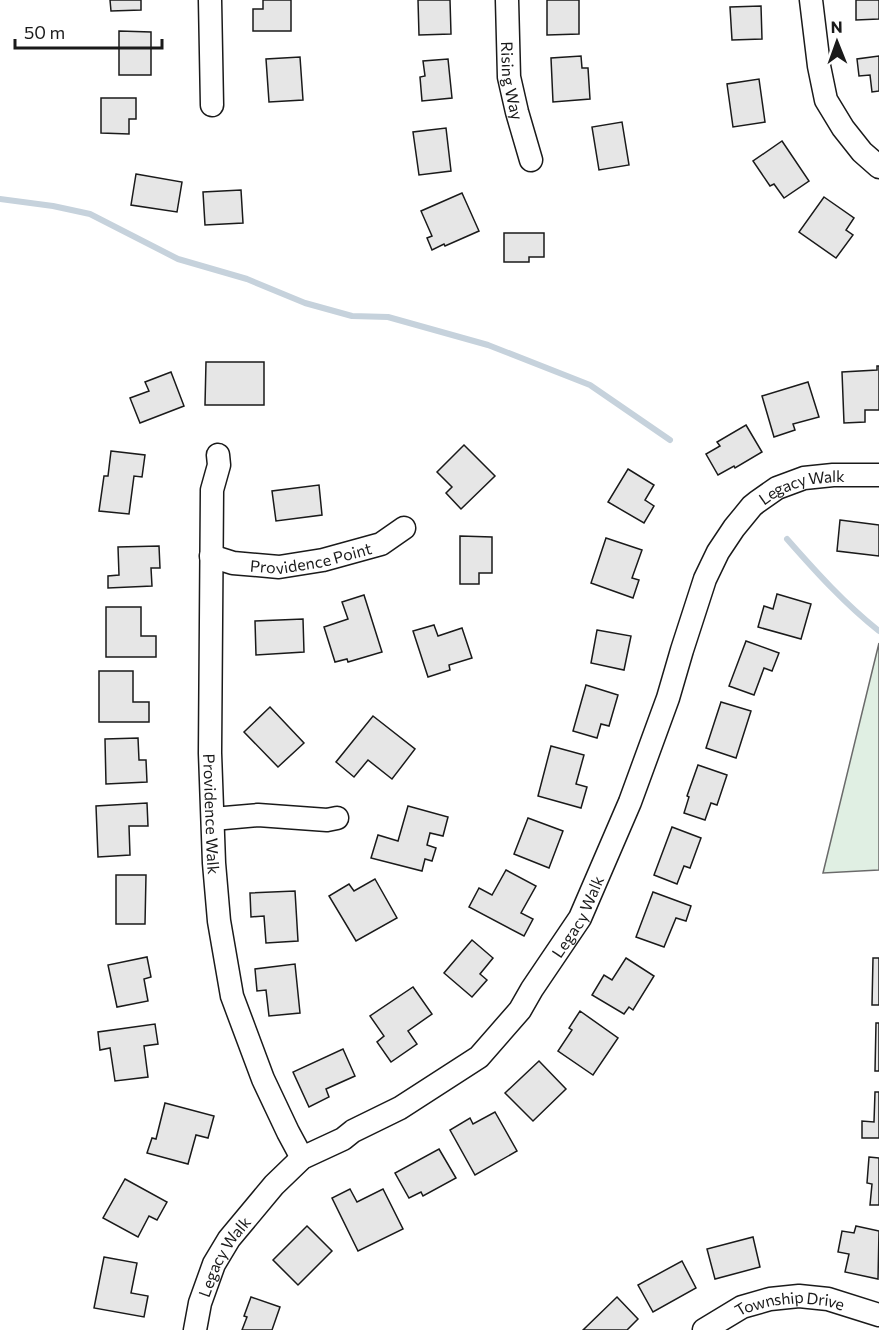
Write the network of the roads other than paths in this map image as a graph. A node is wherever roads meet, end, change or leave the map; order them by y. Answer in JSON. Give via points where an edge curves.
{"nodes":[{"id":1,"x":210,"y":0,"type":"edge"},
{"id":2,"x":507,"y":0,"type":"edge"},
{"id":3,"x":811,"y":0,"type":"edge"},
{"id":4,"x":212,"y":105,"type":"dead end"},
{"id":5,"x":531,"y":160,"type":"dead end"},
{"id":6,"x":879,"y":167,"type":"edge"},
{"id":7,"x":218,"y":455,"type":"dead end"},
{"id":8,"x":879,"y":475,"type":"edge"},
{"id":9,"x":404,"y":528,"type":"dead end"},
{"id":10,"x":211,"y":556,"type":"junction"},
{"id":11,"x":337,"y":818,"type":"dead end"},
{"id":12,"x":213,"y":819,"type":"junction"},
{"id":13,"x":302,"y":1158,"type":"junction"},
{"id":14,"x":879,"y":1315,"type":"edge"},
{"id":15,"x":195,"y":1330,"type":"edge"},
{"id":16,"x":704,"y":1330,"type":"edge"}],
"edges":[{"from":1,"to":4,"type":"street"},
{"from":2,"to":5,"type":"street","name":"Rising Way","via":[[509,76]]},
{"from":3,"to":6,"type":"street","via":[[826,100],[861,152]]},
{"from":7,"to":10,"type":"street","name":"Providence Walk","via":[[212,490]]},
{"from":8,"to":13,"type":"street","name":"Legacy Walk","via":[[804,478],[777,488],[752,506],[723,544],[705,579],[634,792],[580,918],[520,1010],[479,1057],[400,1108]]},
{"from":9,"to":10,"type":"street","name":"Providence Point","via":[[381,544],[279,567],[233,563]]},
{"from":10,"to":12,"type":"street","name":"Providence Walk"},
{"from":11,"to":12,"type":"street","via":[[258,815]]},
{"from":12,"to":13,"type":"street","name":"Providence Walk","via":[[219,921],[232,996],[263,1079]]},
{"from":13,"to":15,"type":"street","name":"Legacy Walk","via":[[229,1239],[214,1264]]},
{"from":14,"to":16,"type":"street","name":"Township Drive","via":[[828,1299],[799,1296],[742,1307]]}]}
